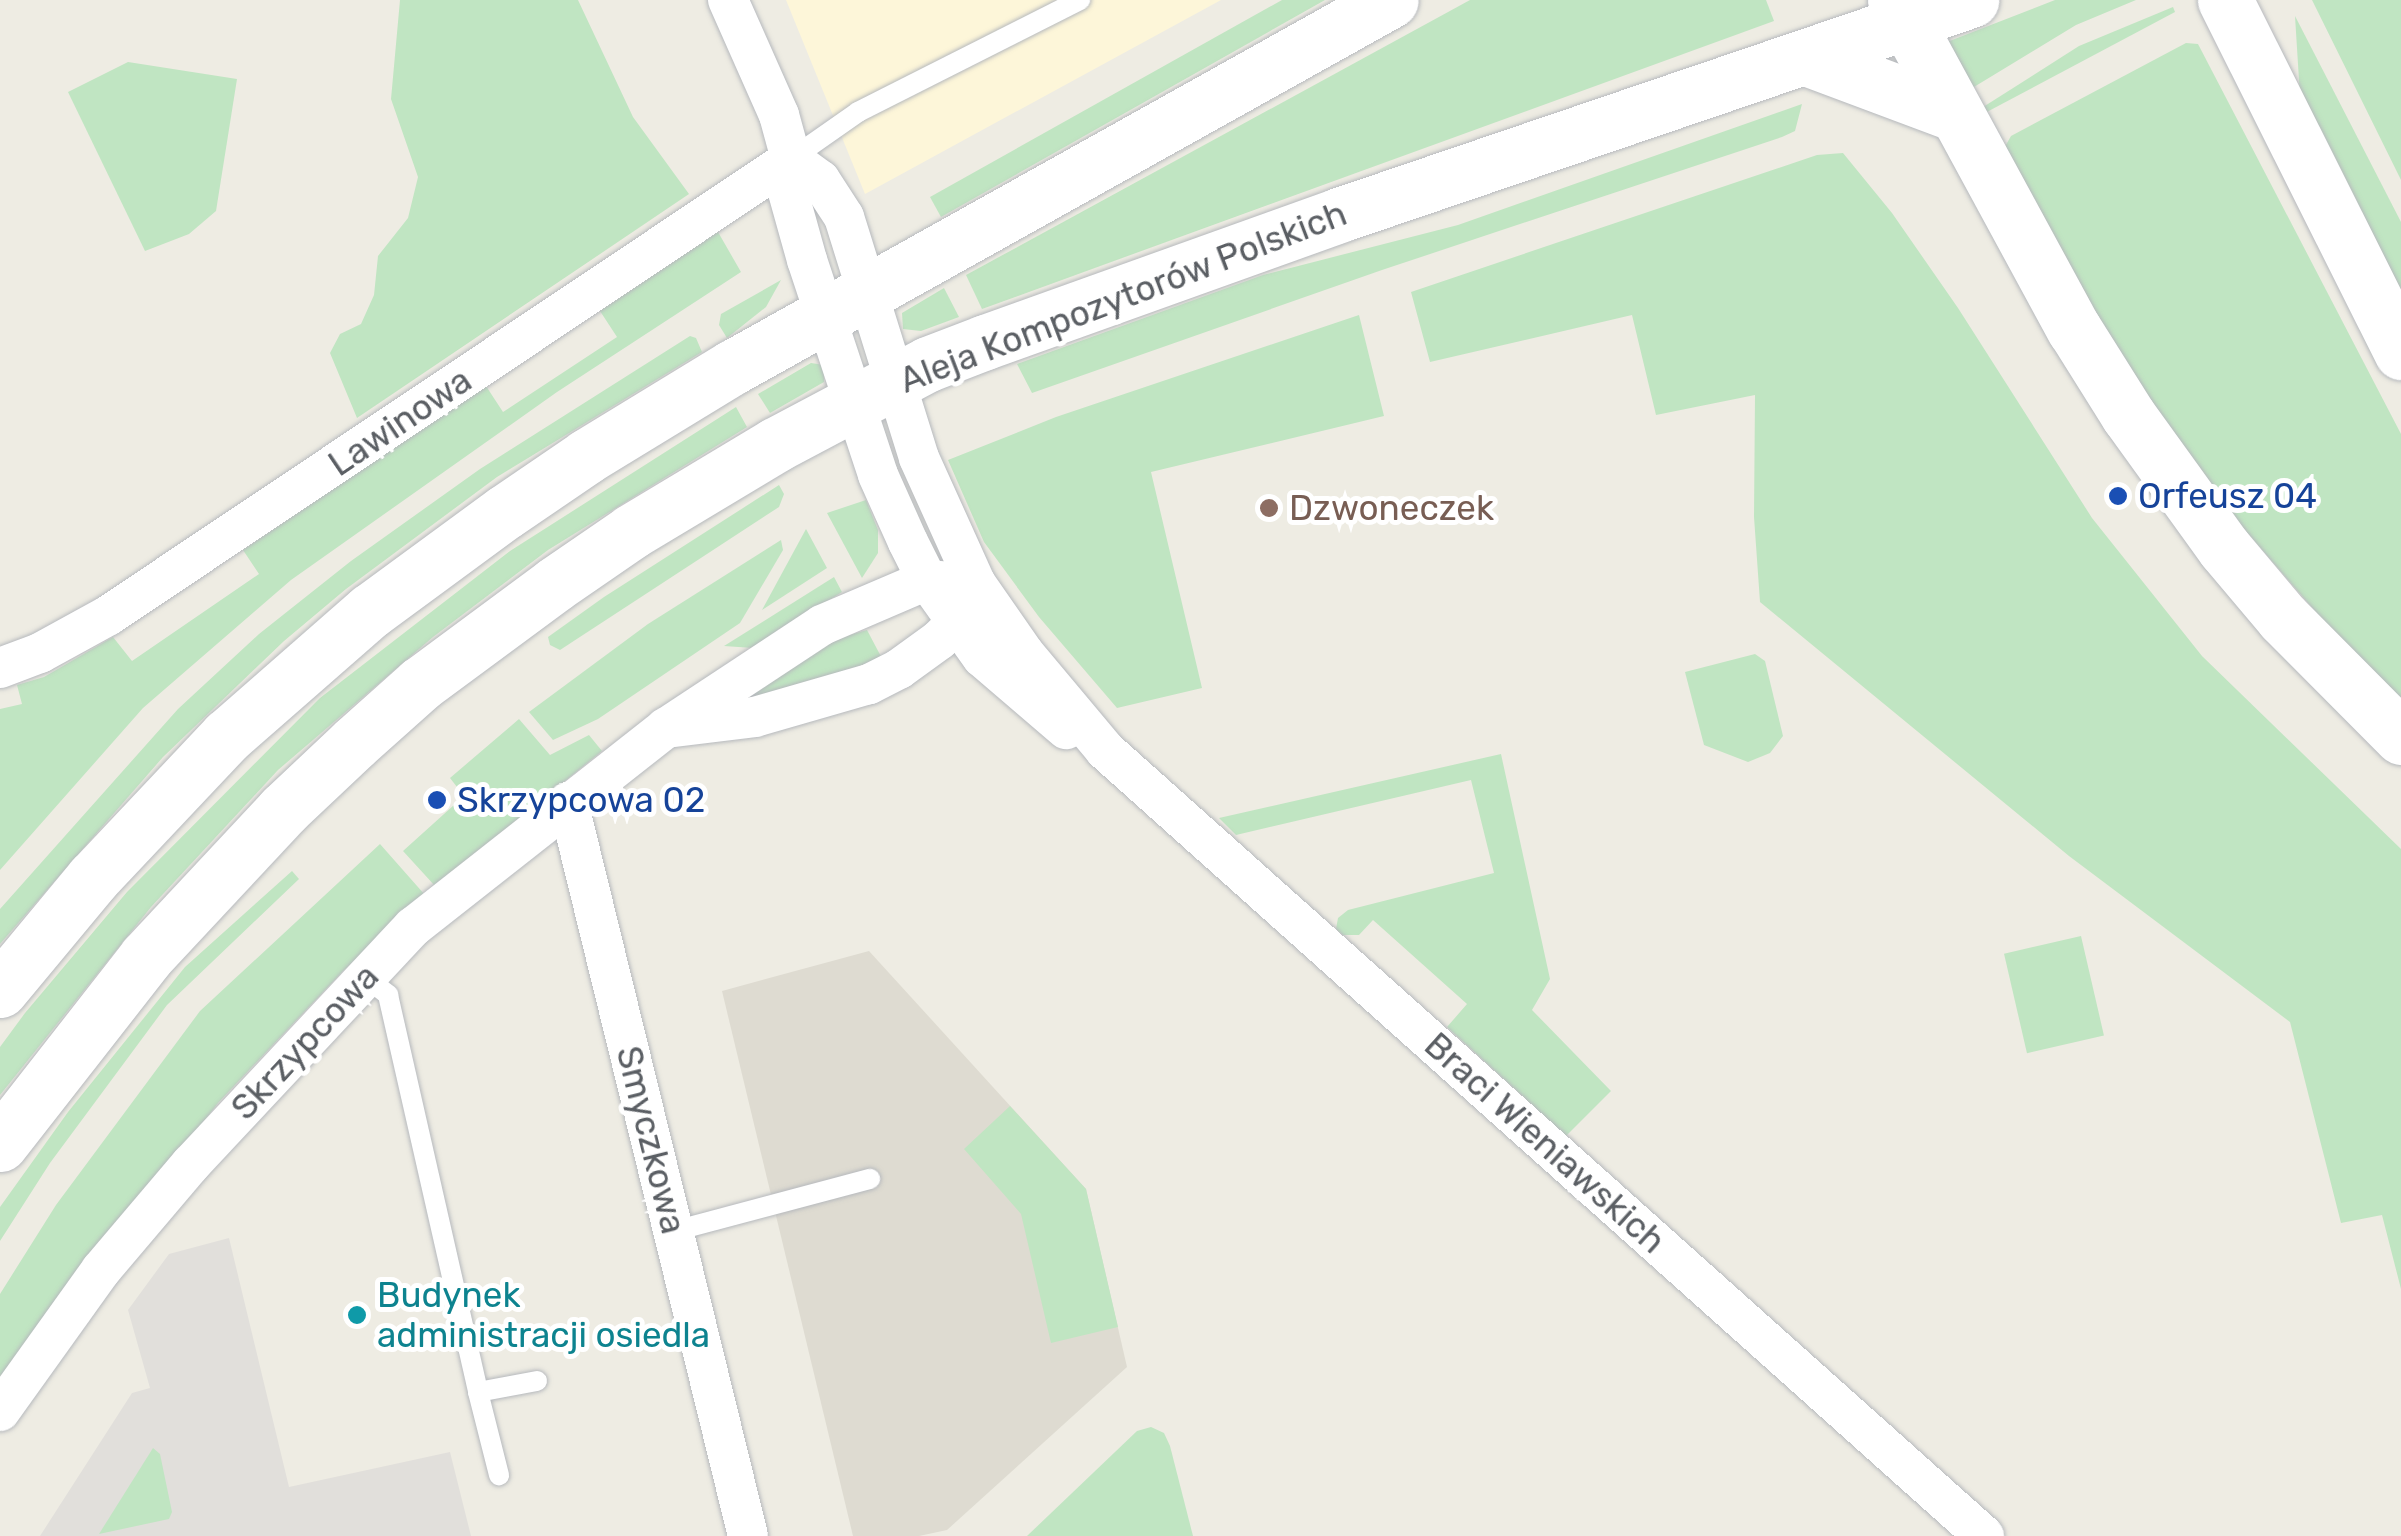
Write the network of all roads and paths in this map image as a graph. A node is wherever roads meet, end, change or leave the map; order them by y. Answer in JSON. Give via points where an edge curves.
{"nodes":[{"id":1,"x":728,"y":0,"type":"edge"},
{"id":2,"x":1080,"y":0,"type":"edge"},
{"id":3,"x":1390,"y":0,"type":"edge"},
{"id":4,"x":1971,"y":0,"type":"edge"},
{"id":5,"x":2226,"y":2,"type":"edge"},
{"id":6,"x":1901,"y":12,"type":"edge"},
{"id":7,"x":1806,"y":58,"type":"junction"},
{"id":8,"x":1952,"y":112,"type":"junction"},
{"id":9,"x":791,"y":159,"type":"junction"},
{"id":10,"x":847,"y":304,"type":"junction"},
{"id":11,"x":2401,"y":352,"type":"edge"},
{"id":12,"x":875,"y":392,"type":"junction"},
{"id":13,"x":928,"y":580,"type":"junction"},
{"id":14,"x":976,"y":584,"type":"junction"},
{"id":15,"x":956,"y":624,"type":"junction"},
{"id":16,"x":0,"y":668,"type":"edge"},
{"id":17,"x":666,"y":728,"type":"junction"},
{"id":18,"x":2401,"y":737,"type":"edge"},
{"id":19,"x":1104,"y":750,"type":"junction"},
{"id":20,"x":568,"y":802,"type":"junction"},
{"id":21,"x":364,"y":976,"type":"junction"},
{"id":22,"x":0,"y":990,"type":"edge"},
{"id":23,"x":0,"y":1144,"type":"edge"},
{"id":24,"x":870,"y":1178,"type":"dead end"},
{"id":25,"x":674,"y":1231,"type":"junction"},
{"id":26,"x":537,"y":1381,"type":"dead end"},
{"id":27,"x":478,"y":1392,"type":"junction"},
{"id":28,"x":0,"y":1411,"type":"edge"},
{"id":29,"x":499,"y":1474,"type":"dead end"},
{"id":30,"x":748,"y":1536,"type":"edge"},
{"id":31,"x":1984,"y":1536,"type":"edge"}],
"edges":[{"from":1,"to":9,"type":"street","via":[[779,114]]},
{"from":2,"to":9,"type":"lane","via":[[858,112]]},
{"from":3,"to":10,"type":"street"},
{"from":4,"to":6,"type":"street","name":"Aleja Kompozytorów Polskich"},
{"from":5,"to":11,"type":"street"},
{"from":6,"to":7,"type":"street","name":"Aleja Kompozytorów Polskich"},
{"from":6,"to":8,"type":"street"},
{"from":7,"to":8,"type":"street"},
{"from":7,"to":12,"type":"street","name":"Aleja Kompozytorów Polskich","via":[[1183,270],[956,353]]},
{"from":8,"to":18,"type":"street","via":[[2074,330],[2180,489],[2283,618]]},
{"from":9,"to":10,"type":"street","via":[[820,180],[844,217]]},
{"from":9,"to":16,"type":"street","name":"Lawinowa","via":[[109,616]]},
{"from":10,"to":12,"type":"street"},
{"from":10,"to":22,"type":"street","via":[[587,456],[356,623],[241,723],[156,809]]},
{"from":12,"to":13,"type":"street","name":"Braci Wieniawskich","via":[[878,475]]},
{"from":12,"to":14,"type":"street","name":"Braci Wieniawskich","via":[[919,458]]},
{"from":12,"to":23,"type":"street","name":"Aleja Kompozytorów Polskich","via":[[632,531],[420,684],[284,810],[146,957]]},
{"from":13,"to":14,"type":"street","name":"Skrzypcowa"},
{"from":13,"to":15,"type":"street","name":"Braci Wieniawskich"},
{"from":13,"to":17,"type":"street","name":"Skrzypcowa","via":[[822,625]]},
{"from":14,"to":15,"type":"street"},
{"from":14,"to":19,"type":"street","name":"Braci Wieniawskich"},
{"from":15,"to":17,"type":"street","via":[[900,669],[869,684],[755,717]]},
{"from":15,"to":19,"type":"street","name":"Braci Wieniawskich","via":[[1007,682],[1061,726]]},
{"from":17,"to":20,"type":"street","name":"Skrzypcowa"},
{"from":19,"to":31,"type":"street","name":"Braci Wieniawskich"},
{"from":20,"to":21,"type":"street","name":"Skrzypcowa","via":[[412,927]]},
{"from":20,"to":25,"type":"street","name":"Smyczkowa"},
{"from":21,"to":27,"type":"lane","via":[[388,995]]},
{"from":21,"to":28,"type":"street","name":"Skrzypcowa","via":[[114,1254]]},
{"from":24,"to":25,"type":"lane"},
{"from":25,"to":30,"type":"street","name":"Smyczkowa"},
{"from":26,"to":27,"type":"lane"},
{"from":27,"to":29,"type":"lane"}]}
